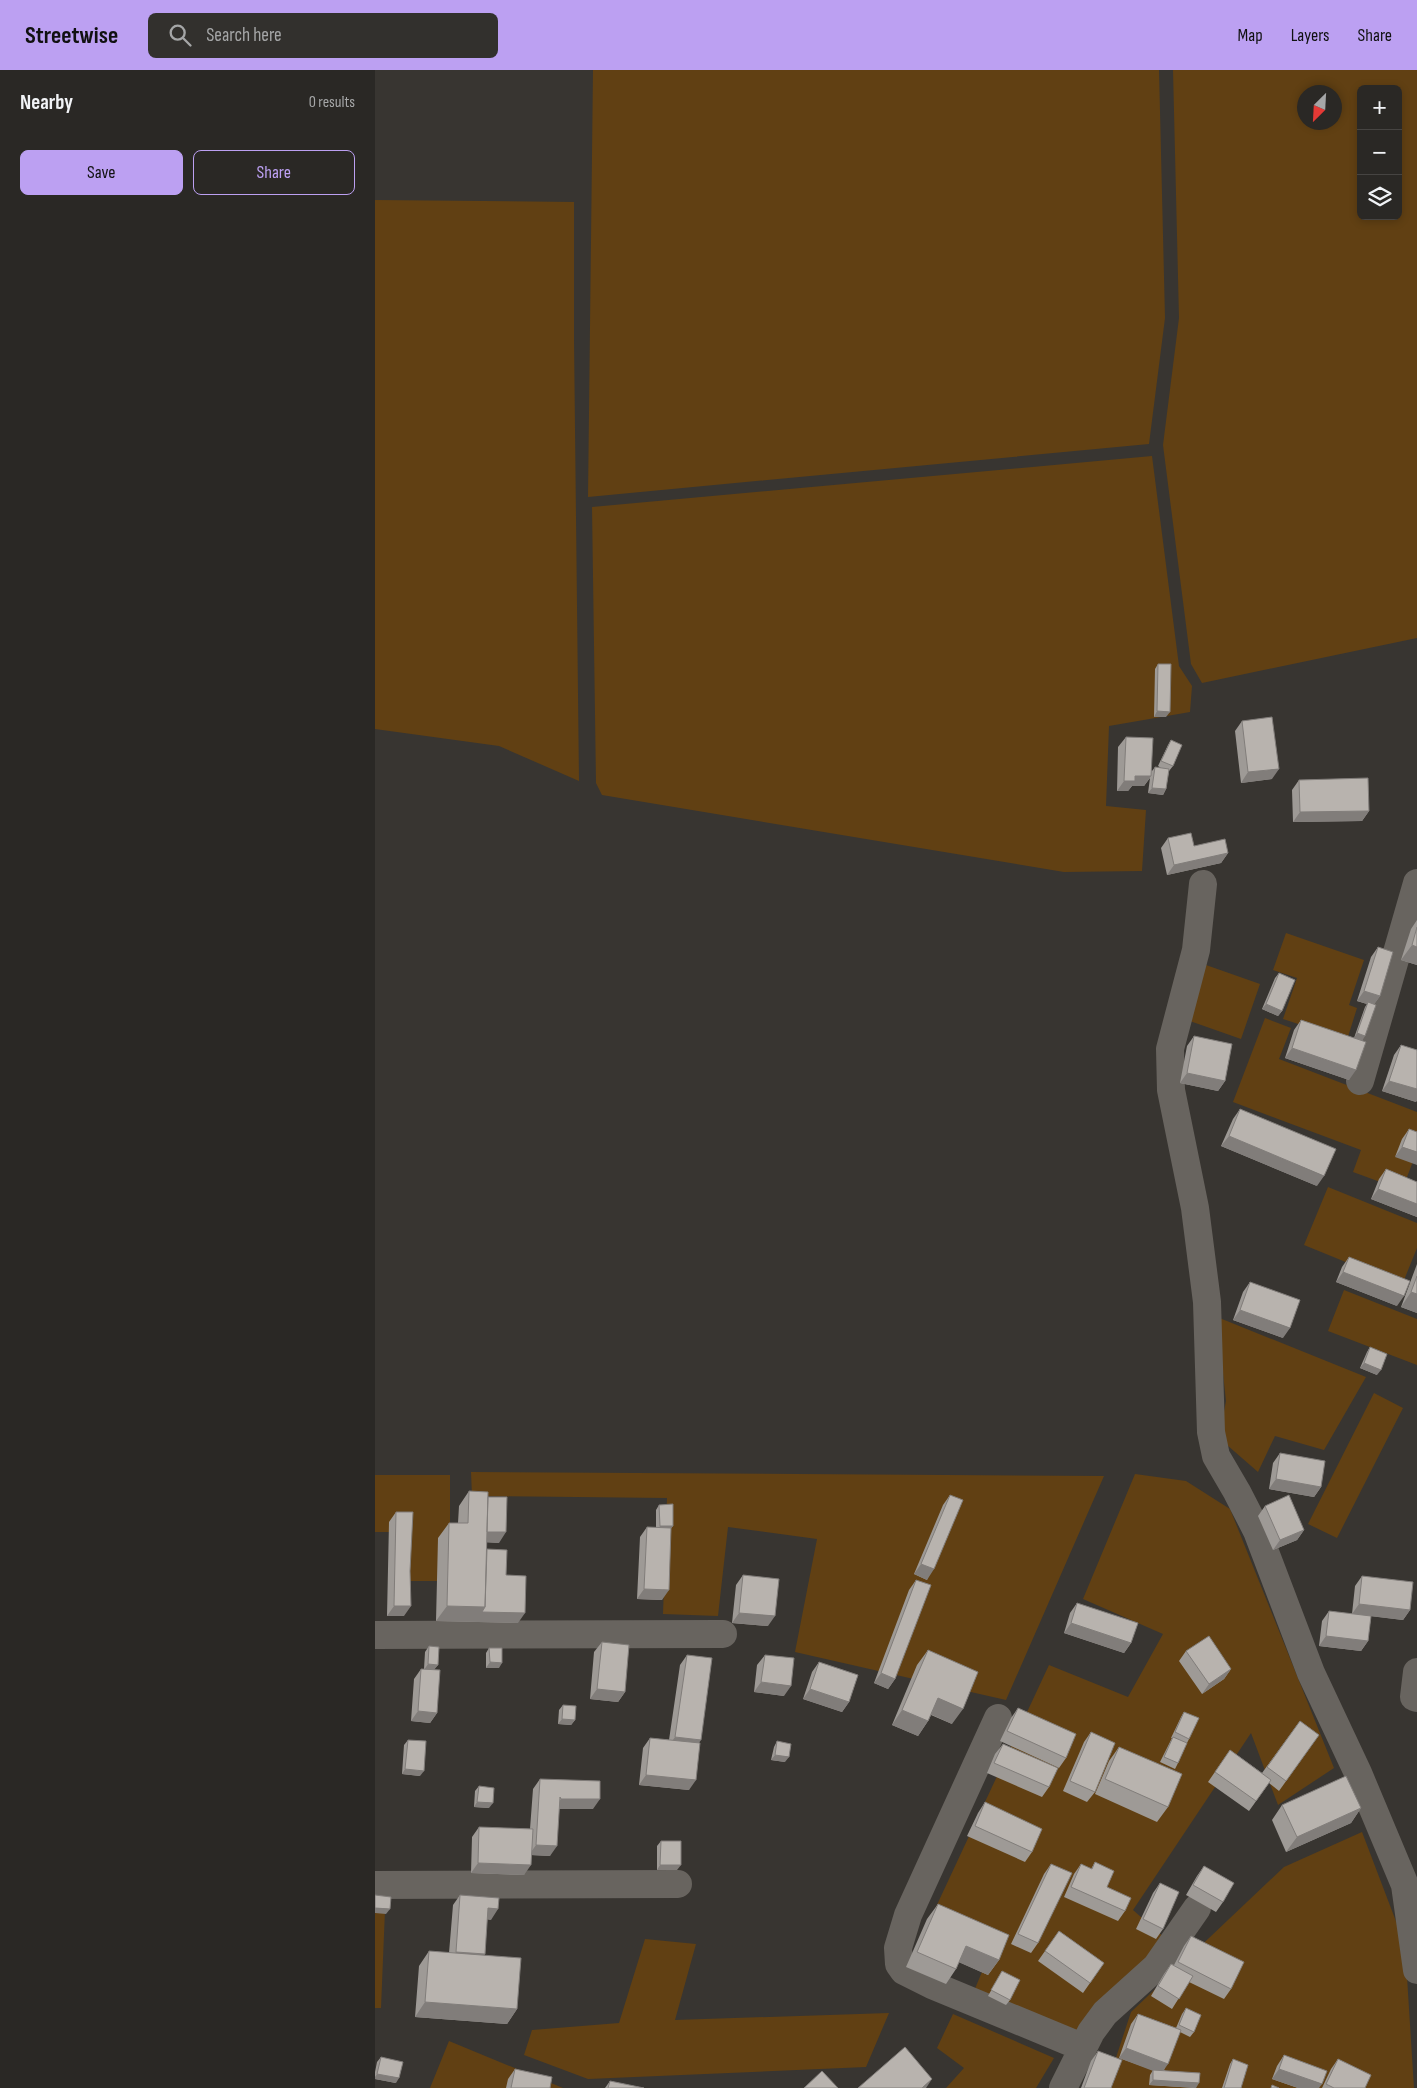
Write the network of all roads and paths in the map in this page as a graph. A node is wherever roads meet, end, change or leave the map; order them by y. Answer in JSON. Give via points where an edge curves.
{"nodes":[{"id":1,"x":1417,"y":883,"type":"edge"},
{"id":2,"x":1203,"y":884,"type":"dead end"},
{"id":3,"x":1360,"y":1081,"type":"dead end"},
{"id":4,"x":723,"y":1634,"type":"dead end"},
{"id":5,"x":375,"y":1635,"type":"edge"},
{"id":6,"x":1417,"y":1672,"type":"edge"},
{"id":7,"x":1417,"y":1698,"type":"edge"},
{"id":8,"x":998,"y":1718,"type":"dead end"},
{"id":9,"x":678,"y":1884,"type":"dead end"},
{"id":10,"x":375,"y":1885,"type":"edge"},
{"id":11,"x":1197,"y":1908,"type":"dead end"},
{"id":12,"x":1417,"y":1970,"type":"edge"},
{"id":13,"x":1082,"y":2047,"type":"junction"},
{"id":14,"x":1063,"y":2088,"type":"edge"}],
"edges":[{"from":1,"to":3,"type":"street"},
{"from":2,"to":12,"type":"street","via":[[1197,950],[1170,1050],[1171,1082],[1195,1208],[1207,1302],[1211,1432],[1216,1456],[1257,1531],[1311,1673],[1405,1885]]},
{"from":4,"to":5,"type":"street"},
{"from":6,"to":7,"type":"street","via":[[1414,1697]]},
{"from":8,"to":13,"type":"street","via":[[908,1915],[898,1948],[899,1964],[904,1971],[931,1985]]},
{"from":9,"to":10,"type":"street"},
{"from":11,"to":13,"type":"street","via":[[1156,1967],[1105,2013]]},
{"from":13,"to":14,"type":"street"}]}
